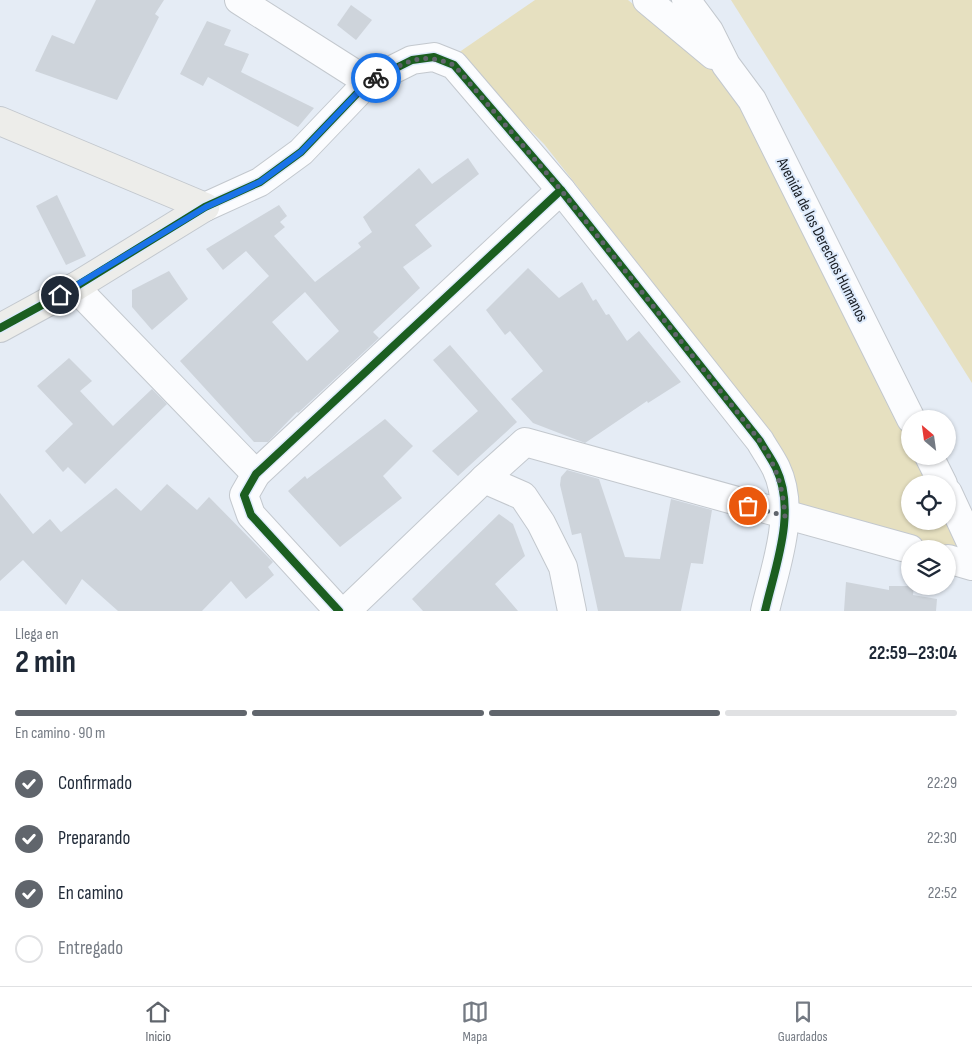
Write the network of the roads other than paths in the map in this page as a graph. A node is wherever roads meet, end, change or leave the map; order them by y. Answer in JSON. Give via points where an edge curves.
{"nodes":[{"id":1,"x":239,"y":0,"type":"edge"},
{"id":2,"x":647,"y":0,"type":"edge"},
{"id":3,"x":686,"y":0,"type":"edge"},
{"id":4,"x":726,"y":66,"type":"junction"},
{"id":5,"x":368,"y":82,"type":"junction"},
{"id":6,"x":0,"y":121,"type":"edge"},
{"id":7,"x":561,"y":190,"type":"junction"},
{"id":8,"x":206,"y":207,"type":"junction"},
{"id":9,"x":75,"y":287,"type":"junction"},
{"id":10,"x":0,"y":328,"type":"edge"},
{"id":11,"x":907,"y":410,"type":"edge"},
{"id":12,"x":256,"y":474,"type":"junction"},
{"id":13,"x":484,"y":479,"type":"junction"},
{"id":14,"x":956,"y":510,"type":"edge"},
{"id":15,"x":785,"y":516,"type":"junction"},
{"id":16,"x":972,"y":545,"type":"edge"},
{"id":17,"x":901,"y":548,"type":"edge"},
{"id":18,"x":956,"y":562,"type":"edge"},
{"id":19,"x":972,"y":566,"type":"edge"},
{"id":20,"x":338,"y":611,"type":"edge"},
{"id":21,"x":346,"y":611,"type":"edge"},
{"id":22,"x":572,"y":611,"type":"edge"},
{"id":23,"x":765,"y":611,"type":"edge"}],
"edges":[{"from":1,"to":5,"type":"street"},
{"from":2,"to":4,"type":"street","name":"Avenida de los Derechos Humanos"},
{"from":3,"to":4,"type":"street","name":"Avenida de los Derechos Humanos","via":[[709,31]]},
{"from":4,"to":11,"type":"street","name":"Avenida de los Derechos Humanos","via":[[752,100]]},
{"from":5,"to":7,"type":"street","via":[[412,60],[434,57],[454,65]]},
{"from":5,"to":8,"type":"street","via":[[301,152],[260,182]]},
{"from":6,"to":8,"type":"street"},
{"from":7,"to":12,"type":"street"},
{"from":7,"to":15,"type":"street","via":[[760,441],[776,469],[783,491]]},
{"from":8,"to":9,"type":"street"},
{"from":9,"to":10,"type":"street"},
{"from":9,"to":12,"type":"street"},
{"from":12,"to":20,"type":"street","via":[[244,495],[251,515]]},
{"from":13,"to":15,"type":"street","via":[[525,442]]},
{"from":13,"to":21,"type":"street"},
{"from":13,"to":22,"type":"street","via":[[523,496],[563,567]]},
{"from":14,"to":16,"type":"street"},
{"from":15,"to":17,"type":"street"},
{"from":15,"to":23,"type":"street"},
{"from":18,"to":19,"type":"street"}]}
